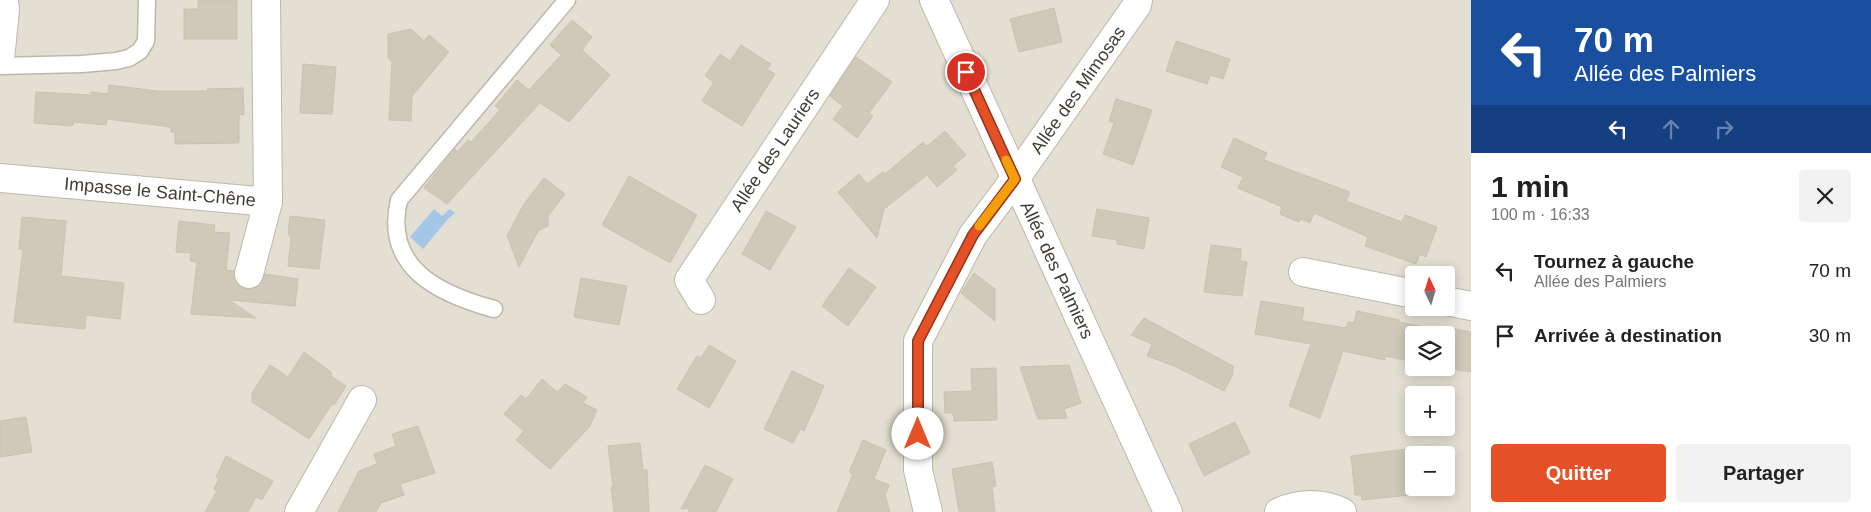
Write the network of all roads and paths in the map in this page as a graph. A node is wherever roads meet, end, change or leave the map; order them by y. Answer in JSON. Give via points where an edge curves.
{"nodes":[{"id":1,"x":4,"y":0,"type":"edge"},
{"id":2,"x":147,"y":0,"type":"edge"},
{"id":3,"x":266,"y":0,"type":"edge"},
{"id":4,"x":567,"y":0,"type":"edge"},
{"id":5,"x":875,"y":0,"type":"edge"},
{"id":6,"x":934,"y":0,"type":"edge"},
{"id":7,"x":1138,"y":0,"type":"edge"},
{"id":8,"x":0,"y":59,"type":"edge"},
{"id":9,"x":0,"y":66,"type":"edge"},
{"id":10,"x":0,"y":178,"type":"edge"},
{"id":11,"x":1015,"y":179,"type":"junction"},
{"id":12,"x":268,"y":202,"type":"junction"},
{"id":13,"x":1303,"y":272,"type":"dead end"},
{"id":14,"x":249,"y":274,"type":"dead end"},
{"id":15,"x":1405,"y":292,"type":"edge"},
{"id":16,"x":701,"y":300,"type":"dead end"},
{"id":17,"x":1455,"y":303,"type":"edge"},
{"id":18,"x":1471,"y":306,"type":"edge"},
{"id":19,"x":494,"y":309,"type":"dead end"},
{"id":20,"x":362,"y":400,"type":"dead end"},
{"id":21,"x":299,"y":512,"type":"edge"},
{"id":22,"x":928,"y":512,"type":"edge"},
{"id":23,"x":1168,"y":512,"type":"edge"},
{"id":24,"x":1279,"y":512,"type":"edge"},
{"id":25,"x":1342,"y":512,"type":"edge"}],
"edges":[{"from":1,"to":8,"type":"street"},
{"from":2,"to":9,"type":"lane","via":[[146,42],[129,58],[90,63]]},
{"from":3,"to":12,"type":"street","name":"Impasse le Saint-Chêne"},
{"from":4,"to":19,"type":"lane","via":[[399,200],[396,213],[402,254],[418,274],[468,302]]},
{"from":5,"to":16,"type":"street","name":"Allée des Lauriers","via":[[689,280]]},
{"from":6,"to":11,"type":"street","name":"Allée des Palmiers"},
{"from":7,"to":11,"type":"street","name":"Allée des Mimosas","via":[[1138,5]]},
{"from":10,"to":12,"type":"street","name":"Impasse le Saint-Chêne"},
{"from":11,"to":22,"type":"street","name":"Allée des Mimosas","via":[[973,235],[918,341],[918,470]]},
{"from":11,"to":23,"type":"street","name":"Allée des Palmiers"},
{"from":12,"to":14,"type":"street"},
{"from":13,"to":15,"type":"street"},
{"from":17,"to":18,"type":"street"},
{"from":20,"to":21,"type":"street"},
{"from":24,"to":25,"type":"street","via":[[1295,505],[1318,505]]}]}
